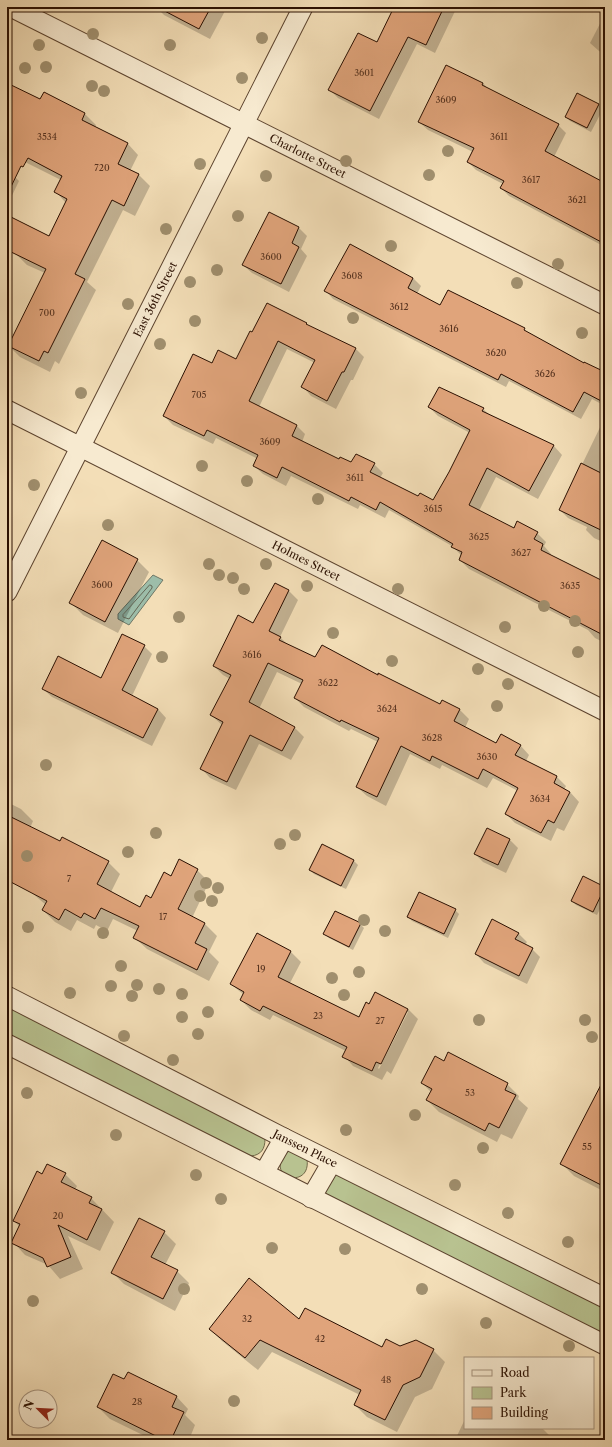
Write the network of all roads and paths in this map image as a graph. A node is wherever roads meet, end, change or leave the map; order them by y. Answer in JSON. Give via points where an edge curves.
{"nodes":[{"id":1,"x":11,"y":7,"type":"edge"},
{"id":2,"x":303,"y":7,"type":"edge"},
{"id":3,"x":244,"y":124,"type":"junction"},
{"id":4,"x":605,"y":304,"type":"edge"},
{"id":5,"x":7,"y":410,"type":"edge"},
{"id":6,"x":81,"y":447,"type":"junction"},
{"id":7,"x":7,"y":592,"type":"edge"},
{"id":8,"x":605,"y":711,"type":"edge"},
{"id":9,"x":7,"y":996,"type":"edge"},
{"id":10,"x":7,"y":1044,"type":"edge"},
{"id":11,"x":284,"y":1138,"type":"junction"},
{"id":12,"x":332,"y":1162,"type":"junction"},
{"id":13,"x":264,"y":1173,"type":"junction"},
{"id":14,"x":311,"y":1198,"type":"junction"},
{"id":15,"x":605,"y":1298,"type":"edge"},
{"id":16,"x":605,"y":1345,"type":"edge"}],
"edges":[{"from":1,"to":3,"type":"street","name":"Charlotte Street"},
{"from":2,"to":3,"type":"street","name":"East 36th Street"},
{"from":3,"to":4,"type":"street","name":"Charlotte Street"},
{"from":3,"to":6,"type":"street","name":"East 36th Street"},
{"from":5,"to":6,"type":"street","name":"Holmes Street"},
{"from":6,"to":7,"type":"street","name":"East 36th Street"},
{"from":6,"to":8,"type":"street","name":"Holmes Street"},
{"from":9,"to":11,"type":"street","name":"Janssen Place"},
{"from":10,"to":13,"type":"street"},
{"from":11,"to":12,"type":"street","name":"Janssen Place"},
{"from":11,"to":13,"type":"street"},
{"from":12,"to":14,"type":"street"},
{"from":12,"to":15,"type":"street","name":"Janssen Place"},
{"from":13,"to":14,"type":"street"},
{"from":14,"to":16,"type":"street"}]}
